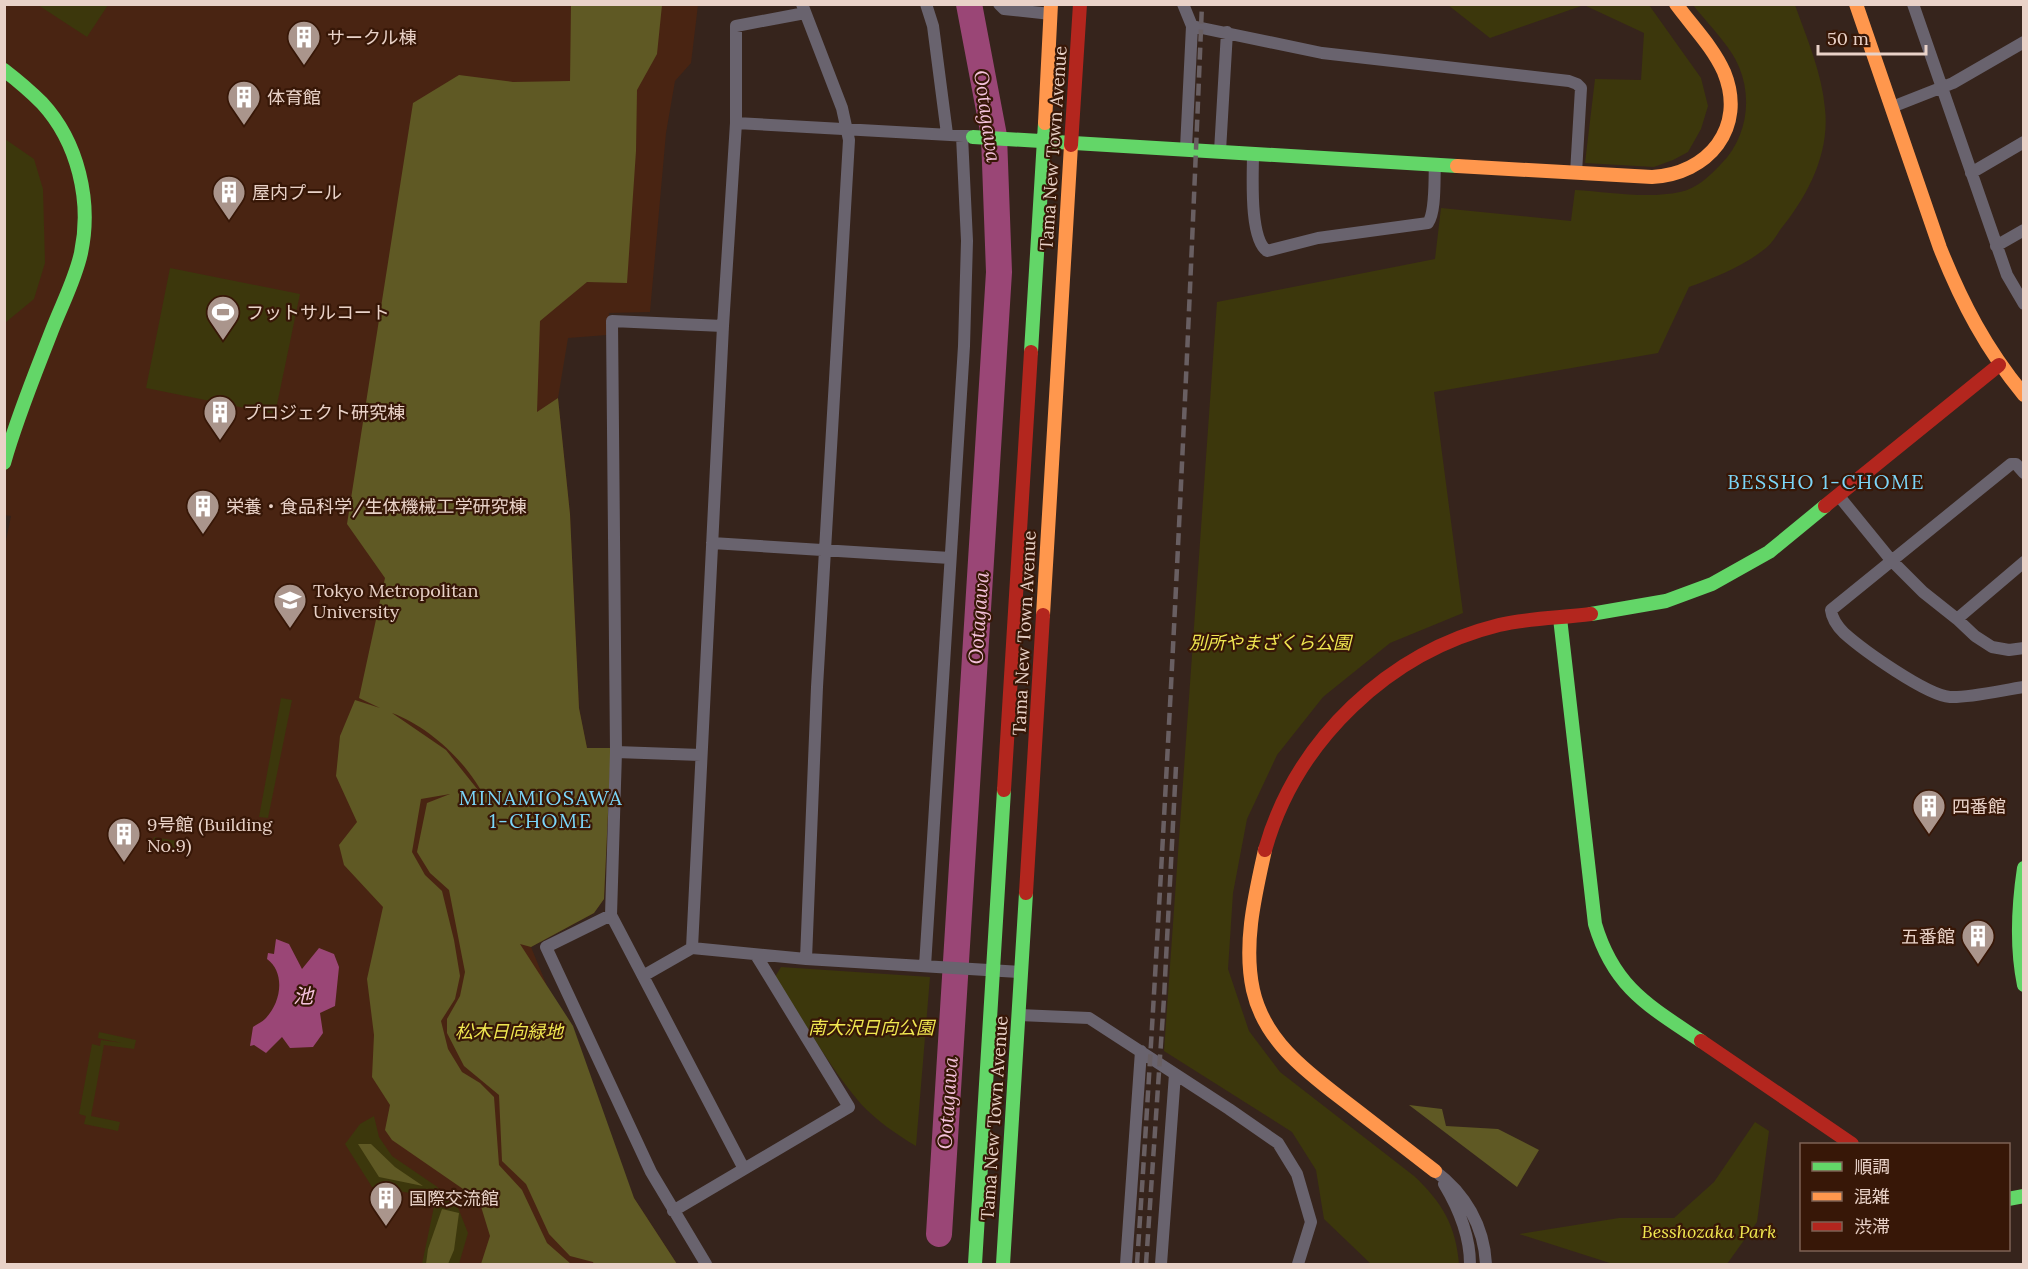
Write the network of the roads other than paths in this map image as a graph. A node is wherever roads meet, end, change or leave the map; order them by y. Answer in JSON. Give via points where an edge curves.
{"nodes":[{"id":1,"x":926,"y":4,"type":"edge"},
{"id":2,"x":999,"y":4,"type":"edge"},
{"id":3,"x":1080,"y":4,"type":"edge"},
{"id":4,"x":1183,"y":4,"type":"edge"},
{"id":5,"x":1676,"y":4,"type":"edge"},
{"id":6,"x":1856,"y":4,"type":"edge"},
{"id":7,"x":1914,"y":5,"type":"edge"},
{"id":8,"x":803,"y":9,"type":"edge"},
{"id":9,"x":1051,"y":9,"type":"edge"},
{"id":10,"x":1192,"y":26,"type":"junction"},
{"id":11,"x":1227,"y":32,"type":"junction"},
{"id":12,"x":2024,"y":42,"type":"edge"},
{"id":13,"x":4,"y":70,"type":"edge"},
{"id":14,"x":1941,"y":88,"type":"junction"},
{"id":15,"x":1892,"y":107,"type":"junction"},
{"id":16,"x":736,"y":123,"type":"junction"},
{"id":17,"x":848,"y":129,"type":"junction"},
{"id":18,"x":947,"y":134,"type":"junction"},
{"id":19,"x":967,"y":136,"type":"junction"},
{"id":20,"x":1044,"y":141,"type":"junction"},
{"id":21,"x":1071,"y":142,"type":"junction"},
{"id":22,"x":2024,"y":142,"type":"edge"},
{"id":23,"x":1186,"y":148,"type":"junction"},
{"id":24,"x":1220,"y":151,"type":"junction"},
{"id":25,"x":1253,"y":154,"type":"junction"},
{"id":26,"x":1435,"y":165,"type":"junction"},
{"id":27,"x":1576,"y":173,"type":"junction"},
{"id":28,"x":1971,"y":173,"type":"junction"},
{"id":29,"x":2024,"y":230,"type":"edge"},
{"id":30,"x":1996,"y":246,"type":"junction"},
{"id":31,"x":2024,"y":304,"type":"edge"},
{"id":32,"x":723,"y":326,"type":"junction"},
{"id":33,"x":1999,"y":365,"type":"junction"},
{"id":34,"x":2024,"y":395,"type":"edge"},
{"id":35,"x":4,"y":463,"type":"edge"},
{"id":36,"x":2024,"y":473,"type":"edge"},
{"id":37,"x":1838,"y":495,"type":"junction"},
{"id":38,"x":712,"y":543,"type":"junction"},
{"id":39,"x":826,"y":550,"type":"junction"},
{"id":40,"x":950,"y":558,"type":"junction"},
{"id":41,"x":1891,"y":560,"type":"junction"},
{"id":42,"x":2024,"y":562,"type":"edge"},
{"id":43,"x":1560,"y":618,"type":"junction"},
{"id":44,"x":1957,"y":619,"type":"junction"},
{"id":45,"x":2024,"y":648,"type":"edge"},
{"id":46,"x":2024,"y":687,"type":"edge"},
{"id":47,"x":616,"y":752,"type":"junction"},
{"id":48,"x":701,"y":755,"type":"junction"},
{"id":49,"x":2024,"y":868,"type":"edge"},
{"id":50,"x":612,"y":915,"type":"junction"},
{"id":51,"x":692,"y":948,"type":"junction"},
{"id":52,"x":756,"y":955,"type":"junction"},
{"id":53,"x":806,"y":959,"type":"junction"},
{"id":54,"x":931,"y":966,"type":"junction"},
{"id":55,"x":993,"y":970,"type":"junction"},
{"id":56,"x":1020,"y":972,"type":"junction"},
{"id":57,"x":643,"y":976,"type":"junction"},
{"id":58,"x":2024,"y":985,"type":"edge"},
{"id":59,"x":1019,"y":1015,"type":"junction"},
{"id":60,"x":1141,"y":1051,"type":"junction"},
{"id":61,"x":1175,"y":1074,"type":"junction"},
{"id":62,"x":1851,"y":1143,"type":"edge"},
{"id":63,"x":744,"y":1169,"type":"junction"},
{"id":64,"x":1435,"y":1171,"type":"junction"},
{"id":65,"x":673,"y":1211,"type":"junction"},
{"id":66,"x":706,"y":1264,"type":"edge"},
{"id":67,"x":975,"y":1264,"type":"edge"},
{"id":68,"x":1003,"y":1264,"type":"edge"},
{"id":69,"x":1126,"y":1264,"type":"edge"},
{"id":70,"x":1161,"y":1264,"type":"edge"},
{"id":71,"x":1298,"y":1264,"type":"edge"},
{"id":72,"x":1470,"y":1264,"type":"edge"},
{"id":73,"x":1486,"y":1264,"type":"edge"}],
"edges":[{"from":1,"to":18,"type":"street","via":[[933,26]]},
{"from":2,"to":9,"type":"street","via":[[1004,9]]},
{"from":3,"to":21,"type":"street","name":"Tama New Town Avenue"},
{"from":4,"to":10,"type":"street"},
{"from":5,"to":27,"type":"street","via":[[1724,73],[1731,103],[1730,119],[1718,146],[1690,169],[1668,176]]},
{"from":6,"to":15,"type":"street"},
{"from":7,"to":14,"type":"street"},
{"from":8,"to":16,"type":"street","via":[[736,26]]},
{"from":8,"to":17,"type":"street"},
{"from":9,"to":20,"type":"street","name":"Tama New Town Avenue"},
{"from":10,"to":11,"type":"street"},
{"from":10,"to":23,"type":"street"},
{"from":11,"to":24,"type":"street"},
{"from":11,"to":27,"type":"street","via":[[1322,53],[1577,84],[1581,88]]},
{"from":12,"to":14,"type":"street"},
{"from":13,"to":35,"type":"street","via":[[32,92],[58,122],[78,166],[85,206],[83,245],[75,275],[25,398]]},
{"from":14,"to":15,"type":"street"},
{"from":14,"to":28,"type":"street"},
{"from":15,"to":33,"type":"street","via":[[1952,279]]},
{"from":16,"to":17,"type":"street"},
{"from":16,"to":32,"type":"street"},
{"from":17,"to":18,"type":"street"},
{"from":17,"to":39,"type":"street"},
{"from":18,"to":19,"type":"street"},
{"from":19,"to":20,"type":"street"},
{"from":19,"to":40,"type":"street","via":[[965,299]]},
{"from":20,"to":21,"type":"street"},
{"from":20,"to":55,"type":"street","name":"Tama New Town Avenue"},
{"from":21,"to":23,"type":"street"},
{"from":21,"to":56,"type":"street","name":"Tama New Town Avenue"},
{"from":22,"to":28,"type":"street"},
{"from":23,"to":24,"type":"street"},
{"from":24,"to":25,"type":"street"},
{"from":25,"to":26,"type":"street"},
{"from":25,"to":26,"type":"street","via":[[1253,205],[1259,241],[1267,251],[1318,238],[1428,223]]},
{"from":26,"to":27,"type":"street"},
{"from":28,"to":30,"type":"street"},
{"from":29,"to":30,"type":"street"},
{"from":30,"to":31,"type":"street"},
{"from":32,"to":38,"type":"street"},
{"from":32,"to":47,"type":"street","via":[[612,321]]},
{"from":33,"to":34,"type":"street"},
{"from":33,"to":37,"type":"street"},
{"from":36,"to":41,"type":"street","via":[[2011,464]]},
{"from":37,"to":41,"type":"street"},
{"from":37,"to":43,"type":"street","via":[[1769,552],[1698,589],[1652,604]]},
{"from":38,"to":39,"type":"street"},
{"from":38,"to":48,"type":"street"},
{"from":39,"to":40,"type":"street"},
{"from":39,"to":53,"type":"street"},
{"from":40,"to":54,"type":"street"},
{"from":41,"to":44,"type":"street"},
{"from":41,"to":46,"type":"street","via":[[1831,610],[1844,633],[1923,688],[1940,695]]},
{"from":42,"to":44,"type":"street"},
{"from":43,"to":62,"type":"street","via":[[1595,924],[1608,961],[1632,992],[1652,1009]]},
{"from":43,"to":64,"type":"street","via":[[1497,626],[1447,643],[1407,664],[1369,691],[1330,728],[1303,764],[1276,815],[1261,862],[1248,958],[1256,1001],[1265,1023],[1287,1054],[1306,1071]]},
{"from":44,"to":45,"type":"street","via":[[1992,647]]},
{"from":47,"to":48,"type":"street"},
{"from":47,"to":50,"type":"street"},
{"from":48,"to":51,"type":"street"},
{"from":49,"to":58,"type":"street","via":[[2018,922]]},
{"from":50,"to":57,"type":"street"},
{"from":50,"to":65,"type":"street","via":[[546,947]]},
{"from":51,"to":52,"type":"street"},
{"from":51,"to":57,"type":"street"},
{"from":52,"to":53,"type":"street"},
{"from":52,"to":63,"type":"street","via":[[849,1107]]},
{"from":53,"to":54,"type":"street"},
{"from":54,"to":55,"type":"street"},
{"from":55,"to":56,"type":"street"},
{"from":55,"to":67,"type":"street","name":"Tama New Town Avenue"},
{"from":56,"to":59,"type":"street","name":"Tama New Town Avenue"},
{"from":57,"to":63,"type":"street"},
{"from":59,"to":60,"type":"street","via":[[1089,1018]]},
{"from":59,"to":68,"type":"street","name":"Tama New Town Avenue"},
{"from":60,"to":61,"type":"street"},
{"from":60,"to":69,"type":"street"},
{"from":61,"to":70,"type":"street"},
{"from":61,"to":71,"type":"street","via":[[1278,1143],[1297,1174],[1311,1222]]},
{"from":63,"to":65,"type":"street"},
{"from":64,"to":72,"type":"street","via":[[1462,1220]]},
{"from":64,"to":73,"type":"street","via":[[1461,1194],[1474,1216]]},
{"from":65,"to":66,"type":"street"}]}
